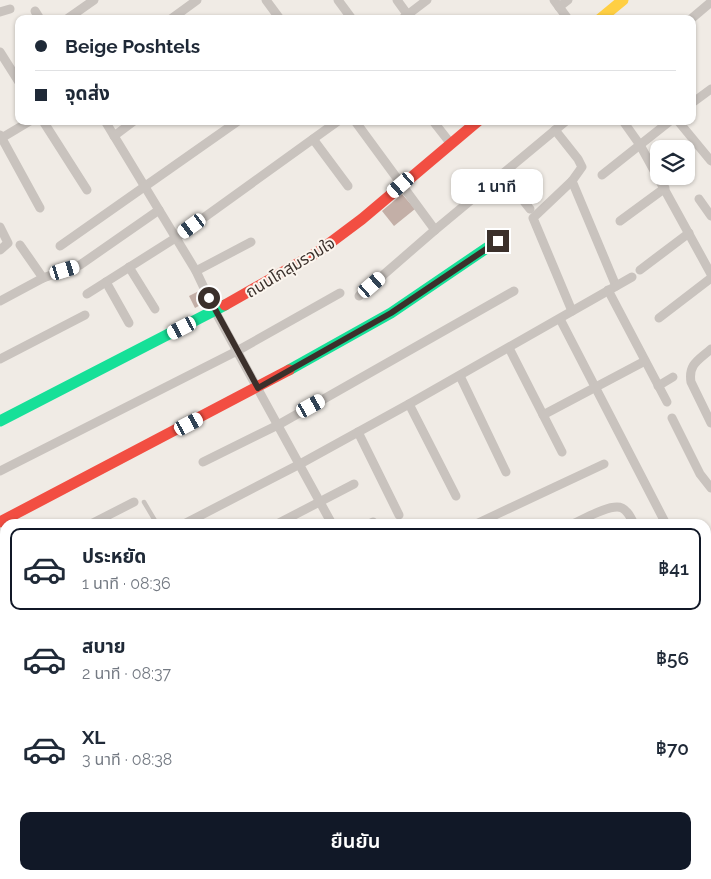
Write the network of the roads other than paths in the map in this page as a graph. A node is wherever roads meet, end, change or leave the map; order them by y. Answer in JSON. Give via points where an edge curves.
{"nodes":[{"id":1,"x":94,"y":0,"type":"edge"},
{"id":2,"x":197,"y":0,"type":"edge"},
{"id":3,"x":266,"y":0,"type":"edge"},
{"id":4,"x":338,"y":0,"type":"edge"},
{"id":5,"x":397,"y":0,"type":"edge"},
{"id":6,"x":427,"y":0,"type":"edge"},
{"id":7,"x":568,"y":0,"type":"edge"},
{"id":8,"x":623,"y":0,"type":"edge"},
{"id":9,"x":711,"y":2,"type":"edge"},
{"id":10,"x":557,"y":4,"type":"edge"},
{"id":11,"x":10,"y":9,"type":"dead end"},
{"id":12,"x":0,"y":12,"type":"edge"},
{"id":13,"x":73,"y":15,"type":"edge"},
{"id":14,"x":176,"y":15,"type":"edge"},
{"id":15,"x":276,"y":15,"type":"edge"},
{"id":16,"x":349,"y":15,"type":"edge"},
{"id":17,"x":405,"y":15,"type":"edge"},
{"id":18,"x":408,"y":15,"type":"edge"},
{"id":19,"x":565,"y":15,"type":"edge"},
{"id":20,"x":605,"y":15,"type":"edge"},
{"id":21,"x":696,"y":15,"type":"edge"},
{"id":22,"x":0,"y":52,"type":"edge"},
{"id":23,"x":15,"y":76,"type":"edge"},
{"id":24,"x":711,"y":89,"type":"edge"},
{"id":25,"x":696,"y":100,"type":"edge"},
{"id":26,"x":23,"y":125,"type":"edge"},
{"id":27,"x":46,"y":125,"type":"edge"},
{"id":28,"x":107,"y":125,"type":"edge"},
{"id":29,"x":129,"y":125,"type":"edge"},
{"id":30,"x":232,"y":125,"type":"edge"},
{"id":31,"x":333,"y":125,"type":"edge"},
{"id":32,"x":357,"y":125,"type":"edge"},
{"id":33,"x":436,"y":125,"type":"edge"},
{"id":34,"x":473,"y":125,"type":"edge"},
{"id":35,"x":561,"y":125,"type":"edge"},
{"id":36,"x":626,"y":125,"type":"edge"},
{"id":37,"x":665,"y":125,"type":"edge"},
{"id":38,"x":682,"y":125,"type":"edge"},
{"id":39,"x":555,"y":130,"type":"junction"},
{"id":40,"x":114,"y":136,"type":"junction"},
{"id":41,"x":1,"y":137,"type":"edge"},
{"id":42,"x":313,"y":140,"type":"junction"},
{"id":43,"x":451,"y":144,"type":"junction"},
{"id":44,"x":640,"y":145,"type":"junction"},
{"id":45,"x":710,"y":157,"type":"edge"},
{"id":46,"x":503,"y":175,"type":"junction"},
{"id":47,"x":602,"y":175,"type":"dead end"},
{"id":48,"x":572,"y":181,"type":"junction"},
{"id":49,"x":401,"y":185,"type":"junction"},
{"id":50,"x":348,"y":186,"type":"dead end"},
{"id":51,"x":145,"y":188,"type":"junction"},
{"id":52,"x":665,"y":188,"type":"junction"},
{"id":53,"x":87,"y":190,"type":"dead end"},
{"id":54,"x":699,"y":199,"type":"dead end"},
{"id":55,"x":40,"y":208,"type":"dead end"},
{"id":56,"x":530,"y":209,"type":"dead end"},
{"id":57,"x":159,"y":210,"type":"junction"},
{"id":58,"x":711,"y":216,"type":"edge"},
{"id":59,"x":620,"y":220,"type":"dead end"},
{"id":60,"x":0,"y":227,"type":"edge"},
{"id":61,"x":435,"y":230,"type":"junction"},
{"id":62,"x":689,"y":233,"type":"junction"},
{"id":63,"x":177,"y":237,"type":"junction"},
{"id":64,"x":498,"y":241,"type":"dead end"},
{"id":65,"x":251,"y":242,"type":"dead end"},
{"id":66,"x":20,"y":245,"type":"dead end"},
{"id":67,"x":60,"y":246,"type":"dead end"},
{"id":68,"x":0,"y":250,"type":"edge"},
{"id":69,"x":129,"y":267,"type":"junction"},
{"id":70,"x":640,"y":270,"type":"dead end"},
{"id":71,"x":196,"y":271,"type":"junction"},
{"id":72,"x":711,"y":274,"type":"edge"},
{"id":73,"x":632,"y":277,"type":"dead end"},
{"id":74,"x":43,"y":278,"type":"junction"},
{"id":75,"x":711,"y":278,"type":"edge"},
{"id":76,"x":106,"y":282,"type":"junction"},
{"id":77,"x":612,"y":288,"type":"junction"},
{"id":78,"x":514,"y":291,"type":"dead end"},
{"id":79,"x":340,"y":292,"type":"dead end"},
{"id":80,"x":87,"y":294,"type":"dead end"},
{"id":81,"x":359,"y":296,"type":"dead end"},
{"id":82,"x":0,"y":302,"type":"edge"},
{"id":83,"x":154,"y":309,"type":"dead end"},
{"id":84,"x":215,"y":311,"type":"junction"},
{"id":85,"x":572,"y":311,"type":"junction"},
{"id":86,"x":85,"y":315,"type":"dead end"},
{"id":87,"x":659,"y":318,"type":"dead end"},
{"id":88,"x":560,"y":319,"type":"junction"},
{"id":89,"x":129,"y":323,"type":"dead end"},
{"id":90,"x":509,"y":348,"type":"junction"},
{"id":91,"x":711,"y":349,"type":"edge"},
{"id":92,"x":237,"y":351,"type":"junction"},
{"id":93,"x":0,"y":359,"type":"edge"},
{"id":94,"x":645,"y":361,"type":"junction"},
{"id":95,"x":460,"y":376,"type":"junction"},
{"id":96,"x":672,"y":378,"type":"dead end"},
{"id":97,"x":596,"y":386,"type":"junction"},
{"id":98,"x":658,"y":386,"type":"junction"},
{"id":99,"x":258,"y":388,"type":"junction"},
{"id":100,"x":666,"y":402,"type":"dead end"},
{"id":101,"x":409,"y":404,"type":"junction"},
{"id":102,"x":543,"y":414,"type":"junction"},
{"id":103,"x":672,"y":418,"type":"dead end"},
{"id":104,"x":0,"y":421,"type":"edge"},
{"id":105,"x":711,"y":423,"type":"edge"},
{"id":106,"x":278,"y":425,"type":"junction"},
{"id":107,"x":358,"y":432,"type":"junction"},
{"id":108,"x":562,"y":452,"type":"dead end"},
{"id":109,"x":203,"y":462,"type":"dead end"},
{"id":110,"x":300,"y":464,"type":"junction"},
{"id":111,"x":604,"y":464,"type":"dead end"},
{"id":112,"x":0,"y":471,"type":"edge"},
{"id":113,"x":506,"y":472,"type":"dead end"},
{"id":114,"x":354,"y":484,"type":"dead end"},
{"id":115,"x":711,"y":488,"type":"edge"},
{"id":116,"x":456,"y":496,"type":"dead end"},
{"id":117,"x":134,"y":502,"type":"dead end"},
{"id":118,"x":144,"y":502,"type":"dead end"},
{"id":119,"x":320,"y":502,"type":"junction"},
{"id":120,"x":399,"y":515,"type":"dead end"},
{"id":121,"x":6,"y":519,"type":"edge"},
{"id":122,"x":101,"y":519,"type":"edge"},
{"id":123,"x":154,"y":519,"type":"edge"},
{"id":124,"x":194,"y":519,"type":"edge"},
{"id":125,"x":287,"y":519,"type":"edge"},
{"id":126,"x":329,"y":519,"type":"edge"},
{"id":127,"x":487,"y":519,"type":"edge"},
{"id":128,"x":584,"y":519,"type":"edge"},
{"id":129,"x":632,"y":519,"type":"edge"},
{"id":130,"x":663,"y":519,"type":"edge"}],
"edges":[{"from":1,"to":13,"type":"street"},
{"from":2,"to":14,"type":"street"},
{"from":3,"to":15,"type":"street"},
{"from":4,"to":16,"type":"street"},
{"from":5,"to":17,"type":"street"},
{"from":6,"to":18,"type":"street"},
{"from":7,"to":10,"type":"street"},
{"from":8,"to":20,"type":"street"},
{"from":9,"to":21,"type":"street"},
{"from":10,"to":19,"type":"street"},
{"from":11,"to":12,"type":"street"},
{"from":22,"to":23,"type":"street"},
{"from":24,"to":25,"type":"street"},
{"from":26,"to":41,"type":"street"},
{"from":27,"to":53,"type":"street"},
{"from":28,"to":40,"type":"street"},
{"from":29,"to":40,"type":"street"},
{"from":30,"to":51,"type":"street"},
{"from":31,"to":42,"type":"street"},
{"from":32,"to":49,"type":"street"},
{"from":33,"to":43,"type":"street"},
{"from":34,"to":43,"type":"street","name":"ถนนโกสุมรวมใจ"},
{"from":35,"to":39,"type":"street"},
{"from":36,"to":44,"type":"street"},
{"from":37,"to":44,"type":"street"},
{"from":38,"to":45,"type":"street"},
{"from":39,"to":46,"type":"street"},
{"from":39,"to":48,"type":"street","via":[[582,167]]},
{"from":40,"to":51,"type":"street"},
{"from":41,"to":55,"type":"street"},
{"from":42,"to":50,"type":"street"},
{"from":42,"to":63,"type":"street"},
{"from":43,"to":49,"type":"street","name":"ถนนโกสุมรวมใจ"},
{"from":44,"to":47,"type":"street"},
{"from":44,"to":52,"type":"street"},
{"from":46,"to":56,"type":"street"},
{"from":46,"to":61,"type":"street"},
{"from":48,"to":77,"type":"street"},
{"from":48,"to":85,"type":"street","via":[[533,218]]},
{"from":49,"to":61,"type":"street"},
{"from":49,"to":84,"type":"street","name":"ถนนโกสุมรวมใจ","via":[[318,252]]},
{"from":51,"to":57,"type":"street"},
{"from":51,"to":67,"type":"street"},
{"from":52,"to":59,"type":"street"},
{"from":52,"to":62,"type":"street"},
{"from":54,"to":58,"type":"street"},
{"from":57,"to":63,"type":"street"},
{"from":57,"to":74,"type":"street","via":[[80,265]]},
{"from":60,"to":68,"type":"street","via":[[8,244]]},
{"from":61,"to":81,"type":"street"},
{"from":62,"to":70,"type":"street"},
{"from":62,"to":72,"type":"street"},
{"from":63,"to":69,"type":"street"},
{"from":63,"to":71,"type":"street"},
{"from":64,"to":99,"type":"street","via":[[391,313]]},
{"from":65,"to":71,"type":"street"},
{"from":66,"to":74,"type":"street"},
{"from":69,"to":76,"type":"street"},
{"from":69,"to":83,"type":"street"},
{"from":71,"to":84,"type":"street"},
{"from":73,"to":77,"type":"street"},
{"from":74,"to":82,"type":"street"},
{"from":75,"to":87,"type":"street"},
{"from":76,"to":80,"type":"street"},
{"from":76,"to":89,"type":"street"},
{"from":77,"to":85,"type":"street"},
{"from":77,"to":94,"type":"street"},
{"from":78,"to":106,"type":"street"},
{"from":79,"to":92,"type":"street"},
{"from":84,"to":92,"type":"street"},
{"from":84,"to":104,"type":"street","name":"ถนนโกสุมรวมใจ"},
{"from":85,"to":88,"type":"street"},
{"from":86,"to":93,"type":"street"},
{"from":88,"to":90,"type":"street"},
{"from":88,"to":97,"type":"street"},
{"from":90,"to":95,"type":"street"},
{"from":90,"to":102,"type":"street"},
{"from":91,"to":105,"type":"street","via":[[695,363],[690,374]]},
{"from":92,"to":99,"type":"street"},
{"from":92,"to":112,"type":"street"},
{"from":94,"to":97,"type":"street"},
{"from":94,"to":98,"type":"street"},
{"from":95,"to":101,"type":"street"},
{"from":95,"to":113,"type":"street"},
{"from":96,"to":98,"type":"street"},
{"from":97,"to":102,"type":"street"},
{"from":97,"to":130,"type":"street"},
{"from":98,"to":100,"type":"street"},
{"from":99,"to":106,"type":"street"},
{"from":99,"to":121,"type":"street"},
{"from":101,"to":107,"type":"street"},
{"from":101,"to":116,"type":"street"},
{"from":102,"to":108,"type":"street"},
{"from":103,"to":115,"type":"street","via":[[700,474]]},
{"from":106,"to":109,"type":"street"},
{"from":106,"to":110,"type":"street"},
{"from":107,"to":110,"type":"street"},
{"from":107,"to":120,"type":"street"},
{"from":110,"to":119,"type":"street"},
{"from":110,"to":124,"type":"street"},
{"from":111,"to":127,"type":"street"},
{"from":114,"to":119,"type":"street"},
{"from":117,"to":122,"type":"street"},
{"from":118,"to":123,"type":"lane"},
{"from":119,"to":125,"type":"street"},
{"from":119,"to":126,"type":"street"},
{"from":128,"to":129,"type":"street","via":[[618,507],[628,512]]}]}
